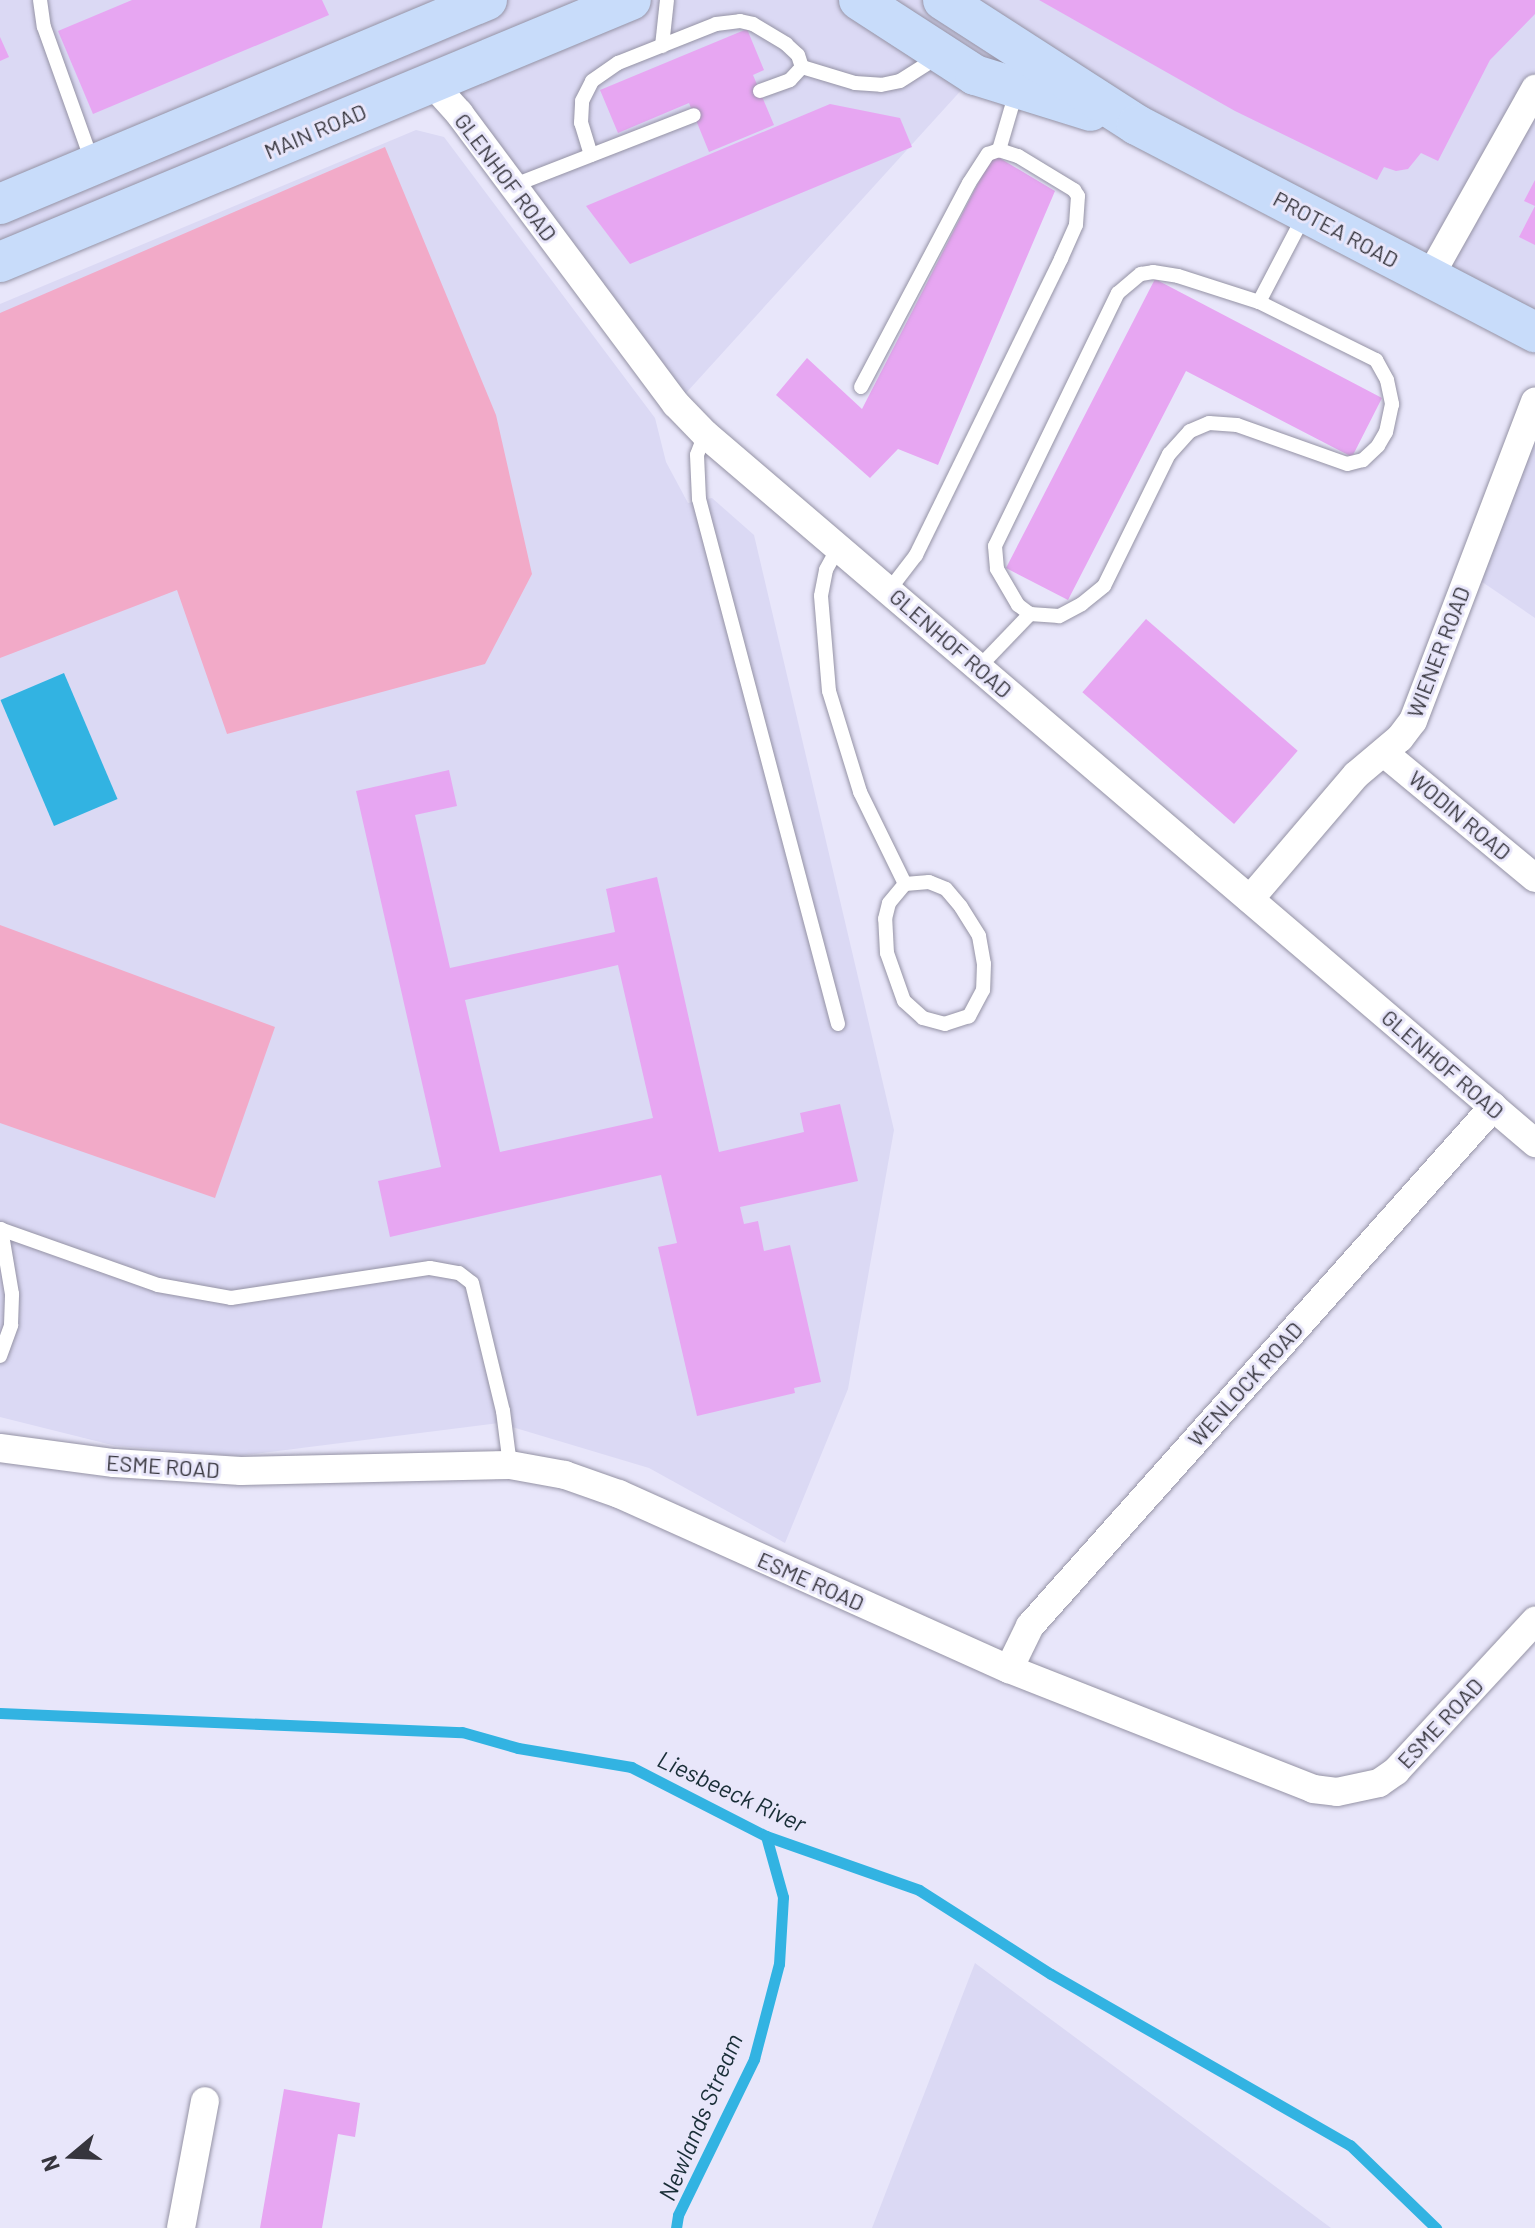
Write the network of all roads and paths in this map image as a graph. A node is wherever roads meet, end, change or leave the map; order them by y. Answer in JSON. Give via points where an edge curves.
{"nodes":[{"id":1,"x":40,"y":0,"type":"edge"},
{"id":2,"x":487,"y":0,"type":"edge"},
{"id":3,"x":631,"y":0,"type":"edge"},
{"id":4,"x":667,"y":0,"type":"edge"},
{"id":5,"x":859,"y":0,"type":"edge"},
{"id":6,"x":943,"y":0,"type":"edge"},
{"id":7,"x":662,"y":46,"type":"junction"},
{"id":8,"x":942,"y":55,"type":"junction"},
{"id":9,"x":802,"y":67,"type":"junction"},
{"id":10,"x":431,"y":82,"type":"junction"},
{"id":11,"x":1018,"y":88,"type":"junction"},
{"id":12,"x":1535,"y":89,"type":"edge"},
{"id":13,"x":760,"y":91,"type":"dead end"},
{"id":14,"x":694,"y":115,"type":"dead end"},
{"id":15,"x":1137,"y":125,"type":"junction"},
{"id":16,"x":999,"y":150,"type":"junction"},
{"id":17,"x":591,"y":155,"type":"junction"},
{"id":18,"x":94,"y":165,"type":"junction"},
{"id":19,"x":512,"y":186,"type":"junction"},
{"id":20,"x":0,"y":204,"type":"edge"},
{"id":21,"x":1305,"y":212,"type":"junction"},
{"id":22,"x":0,"y":262,"type":"edge"},
{"id":23,"x":1429,"y":278,"type":"junction"},
{"id":24,"x":1259,"y":302,"type":"junction"},
{"id":25,"x":1535,"y":332,"type":"edge"},
{"id":26,"x":861,"y":387,"type":"dead end"},
{"id":27,"x":1535,"y":402,"type":"edge"},
{"id":28,"x":705,"y":434,"type":"junction"},
{"id":29,"x":838,"y":548,"type":"junction"},
{"id":30,"x":889,"y":590,"type":"junction"},
{"id":31,"x":1030,"y":614,"type":"junction"},
{"id":32,"x":979,"y":667,"type":"junction"},
{"id":33,"x":1384,"y":753,"type":"junction"},
{"id":34,"x":1535,"y":878,"type":"edge"},
{"id":35,"x":905,"y":884,"type":"junction"},
{"id":36,"x":1250,"y":899,"type":"junction"},
{"id":37,"x":838,"y":1024,"type":"dead end"},
{"id":38,"x":1493,"y":1107,"type":"junction"},
{"id":39,"x":1535,"y":1143,"type":"edge"},
{"id":40,"x":0,"y":1229,"type":"edge"},
{"id":41,"x":0,"y":1356,"type":"edge"},
{"id":42,"x":0,"y":1448,"type":"edge"},
{"id":43,"x":510,"y":1465,"type":"junction"},
{"id":44,"x":1535,"y":1621,"type":"edge"},
{"id":45,"x":1009,"y":1669,"type":"junction"},
{"id":46,"x":205,"y":2101,"type":"dead end"},
{"id":47,"x":181,"y":2228,"type":"edge"}],
"edges":[{"from":1,"to":18,"type":"lane","via":[[44,27]]},
{"from":2,"to":18,"type":"main road"},
{"from":3,"to":10,"type":"main road","name":"MAIN ROAD"},
{"from":4,"to":7,"type":"lane"},
{"from":5,"to":8,"type":"main road","name":"PROTEA ROAD"},
{"from":6,"to":15,"type":"main road","name":"PROTEA ROAD"},
{"from":7,"to":9,"type":"lane","via":[[716,24],[740,21],[786,44]]},
{"from":7,"to":17,"type":"lane","via":[[618,63],[592,81],[581,113]]},
{"from":8,"to":9,"type":"lane","via":[[900,81],[881,85]]},
{"from":8,"to":11,"type":"main road","name":"PROTEA ROAD","via":[[975,75]]},
{"from":9,"to":13,"type":"lane","via":[[790,80]]},
{"from":10,"to":19,"type":"street","name":"GLENHOF ROAD"},
{"from":10,"to":22,"type":"main road","name":"MAIN ROAD"},
{"from":11,"to":15,"type":"main road","name":"PROTEA ROAD"},
{"from":11,"to":16,"type":"lane"},
{"from":12,"to":23,"type":"street"},
{"from":14,"to":17,"type":"lane"},
{"from":15,"to":21,"type":"main road","name":"PROTEA ROAD"},
{"from":16,"to":26,"type":"lane","via":[[976,169]]},
{"from":16,"to":30,"type":"lane","via":[[1074,190],[1076,225],[916,555]]},
{"from":17,"to":19,"type":"lane"},
{"from":18,"to":20,"type":"main road"},
{"from":19,"to":28,"type":"street","name":"GLENHOF ROAD","via":[[676,404]]},
{"from":21,"to":23,"type":"main road","name":"PROTEA ROAD"},
{"from":21,"to":24,"type":"lane"},
{"from":23,"to":25,"type":"main road","name":"PROTEA ROAD"},
{"from":24,"to":31,"type":"lane","via":[[1153,272],[1141,274],[1118,293],[995,546],[997,569],[1018,605]]},
{"from":24,"to":31,"type":"lane","via":[[1376,360],[1392,404],[1378,446],[1363,460],[1347,464],[1237,425],[1209,423],[1190,431],[1169,454],[1104,586],[1059,616]]},
{"from":27,"to":33,"type":"street","name":"WIENER ROAD","via":[[1413,721]]},
{"from":28,"to":29,"type":"street","name":"GLENHOF ROAD"},
{"from":28,"to":37,"type":"lane","via":[[696,466],[699,499]]},
{"from":29,"to":30,"type":"street","name":"GLENHOF ROAD"},
{"from":29,"to":35,"type":"lane","via":[[821,596],[829,691],[860,792]]},
{"from":30,"to":32,"type":"street","name":"GLENHOF ROAD"},
{"from":31,"to":32,"type":"lane"},
{"from":32,"to":36,"type":"street","name":"GLENHOF ROAD"},
{"from":33,"to":34,"type":"street","name":"WODIN ROAD"},
{"from":33,"to":36,"type":"street","name":"WIENER ROAD","via":[[1356,775]]},
{"from":35,"to":35,"type":"lane","via":[[929,882],[946,889],[979,936],[983,990],[969,1016],[945,1024],[923,1018],[904,1001],[887,953],[885,919],[889,903]]},
{"from":36,"to":38,"type":"street","name":"GLENHOF ROAD"},
{"from":38,"to":39,"type":"street","name":"GLENHOF ROAD"},
{"from":38,"to":45,"type":"street","name":"WENLOCK ROAD","via":[[1030,1626]]},
{"from":40,"to":41,"type":"lane","via":[[12,1294],[11,1325]]},
{"from":40,"to":43,"type":"lane","via":[[158,1285],[231,1298],[430,1268],[459,1273],[472,1283],[503,1411]]},
{"from":42,"to":43,"type":"street","name":"ESME ROAD","via":[[114,1463],[241,1471]]},
{"from":43,"to":45,"type":"street","name":"ESME ROAD","via":[[565,1475],[619,1494]]},
{"from":44,"to":45,"type":"street","name":"ESME ROAD","via":[[1396,1771],[1379,1783],[1337,1792],[1313,1789]]},
{"from":46,"to":47,"type":"street"}]}
